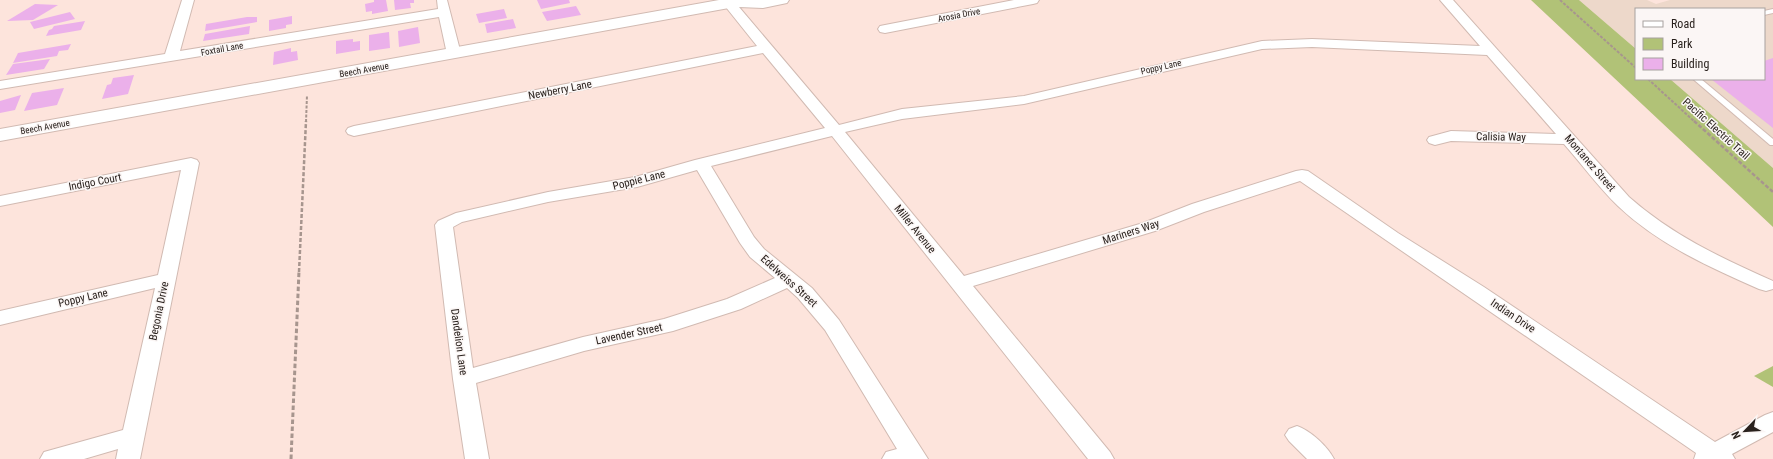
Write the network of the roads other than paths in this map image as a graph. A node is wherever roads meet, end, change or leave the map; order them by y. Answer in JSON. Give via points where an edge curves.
{"nodes":[{"id":1,"x":188,"y":0,"type":"edge"},
{"id":2,"x":783,"y":0,"type":"edge"},
{"id":3,"x":1033,"y":0,"type":"edge"},
{"id":4,"x":1446,"y":0,"type":"edge"},
{"id":5,"x":731,"y":1,"type":"edge"},
{"id":6,"x":443,"y":6,"type":"edge"},
{"id":7,"x":885,"y":29,"type":"dead end"},
{"id":8,"x":766,"y":48,"type":"junction"},
{"id":9,"x":1492,"y":51,"type":"junction"},
{"id":10,"x":454,"y":54,"type":"junction"},
{"id":11,"x":171,"y":58,"type":"junction"},
{"id":12,"x":1698,"y":80,"type":"edge"},
{"id":13,"x":0,"y":85,"type":"edge"},
{"id":14,"x":834,"y":130,"type":"junction"},
{"id":15,"x":354,"y":131,"type":"dead end"},
{"id":16,"x":0,"y":135,"type":"edge"},
{"id":17,"x":1568,"y":139,"type":"junction"},
{"id":18,"x":1435,"y":140,"type":"dead end"},
{"id":19,"x":1773,"y":143,"type":"edge"},
{"id":20,"x":191,"y":163,"type":"joint"},
{"id":21,"x":701,"y":163,"type":"junction"},
{"id":22,"x":1302,"y":176,"type":"joint"},
{"id":23,"x":0,"y":201,"type":"edge"},
{"id":24,"x":444,"y":225,"type":"joint"},
{"id":25,"x":166,"y":279,"type":"junction"},
{"id":26,"x":790,"y":279,"type":"junction"},
{"id":27,"x":959,"y":284,"type":"junction"},
{"id":28,"x":1766,"y":285,"type":"dead end"},
{"id":29,"x":0,"y":318,"type":"edge"},
{"id":30,"x":464,"y":379,"type":"junction"},
{"id":31,"x":1773,"y":421,"type":"edge"},
{"id":32,"x":1297,"y":435,"type":"dead end"},
{"id":33,"x":133,"y":436,"type":"junction"},
{"id":34,"x":907,"y":457,"type":"edge"},
{"id":35,"x":1713,"y":457,"type":"edge"},
{"id":36,"x":52,"y":459,"type":"edge"},
{"id":37,"x":128,"y":459,"type":"edge"},
{"id":38,"x":477,"y":459,"type":"edge"},
{"id":39,"x":1102,"y":459,"type":"edge"},
{"id":40,"x":1322,"y":459,"type":"edge"}],
"edges":[{"from":1,"to":11,"type":"street"},
{"from":2,"to":5,"type":"street","name":"Beech Avenue","via":[[763,4]]},
{"from":3,"to":7,"type":"street","name":"Arosia Drive"},
{"from":4,"to":9,"type":"street","name":"Montanez Street"},
{"from":5,"to":8,"type":"street","name":"Miller Avenue"},
{"from":5,"to":10,"type":"street","name":"Beech Avenue"},
{"from":6,"to":10,"type":"street"},
{"from":6,"to":11,"type":"street","name":"Foxtail Lane"},
{"from":8,"to":14,"type":"street","name":"Miller Avenue"},
{"from":8,"to":15,"type":"street","name":"Newberry Lane"},
{"from":9,"to":14,"type":"street","name":"Poppy Lane","via":[[1319,43],[1262,45],[1024,100],[902,114]]},
{"from":9,"to":17,"type":"street","name":"Montanez Street"},
{"from":10,"to":16,"type":"street","name":"Beech Avenue"},
{"from":11,"to":13,"type":"street","name":"Foxtail Lane"},
{"from":12,"to":19,"type":"lane"},
{"from":14,"to":21,"type":"street","name":"Poppie Lane"},
{"from":14,"to":27,"type":"street","name":"Miller Avenue"},
{"from":17,"to":18,"type":"street","name":"Calisia Way","via":[[1451,136]]},
{"from":17,"to":28,"type":"street","name":"Montanez Street","via":[[1623,201],[1656,229],[1694,253]]},
{"from":20,"to":23,"type":"street","name":"Indigo Court"},
{"from":20,"to":25,"type":"street","name":"Begonia Drive"},
{"from":21,"to":24,"type":"street","name":"Poppie Lane","via":[[637,182],[475,213],[456,218]]},
{"from":21,"to":26,"type":"street","name":"Edelweiss Street","via":[[746,239],[757,253]]},
{"from":22,"to":27,"type":"street","name":"Mariners Way","via":[[1198,208],[1149,227]]},
{"from":22,"to":35,"type":"street","name":"Indian Drive","via":[[1477,292]]},
{"from":24,"to":30,"type":"street","name":"Dandelion Lane"},
{"from":25,"to":29,"type":"street","name":"Poppy Lane"},
{"from":25,"to":33,"type":"street","name":"Begonia Drive"},
{"from":26,"to":30,"type":"street","name":"Lavender Street","via":[[702,315],[666,326],[583,344]]},
{"from":26,"to":34,"type":"street","name":"Edelweiss Street","via":[[832,325]]},
{"from":27,"to":39,"type":"street","name":"Miller Avenue"},
{"from":30,"to":38,"type":"street","name":"Dandelion Lane"},
{"from":31,"to":35,"type":"street"},
{"from":32,"to":40,"type":"street"},
{"from":33,"to":36,"type":"street"},
{"from":33,"to":37,"type":"street","name":"Begonia Drive"}]}
